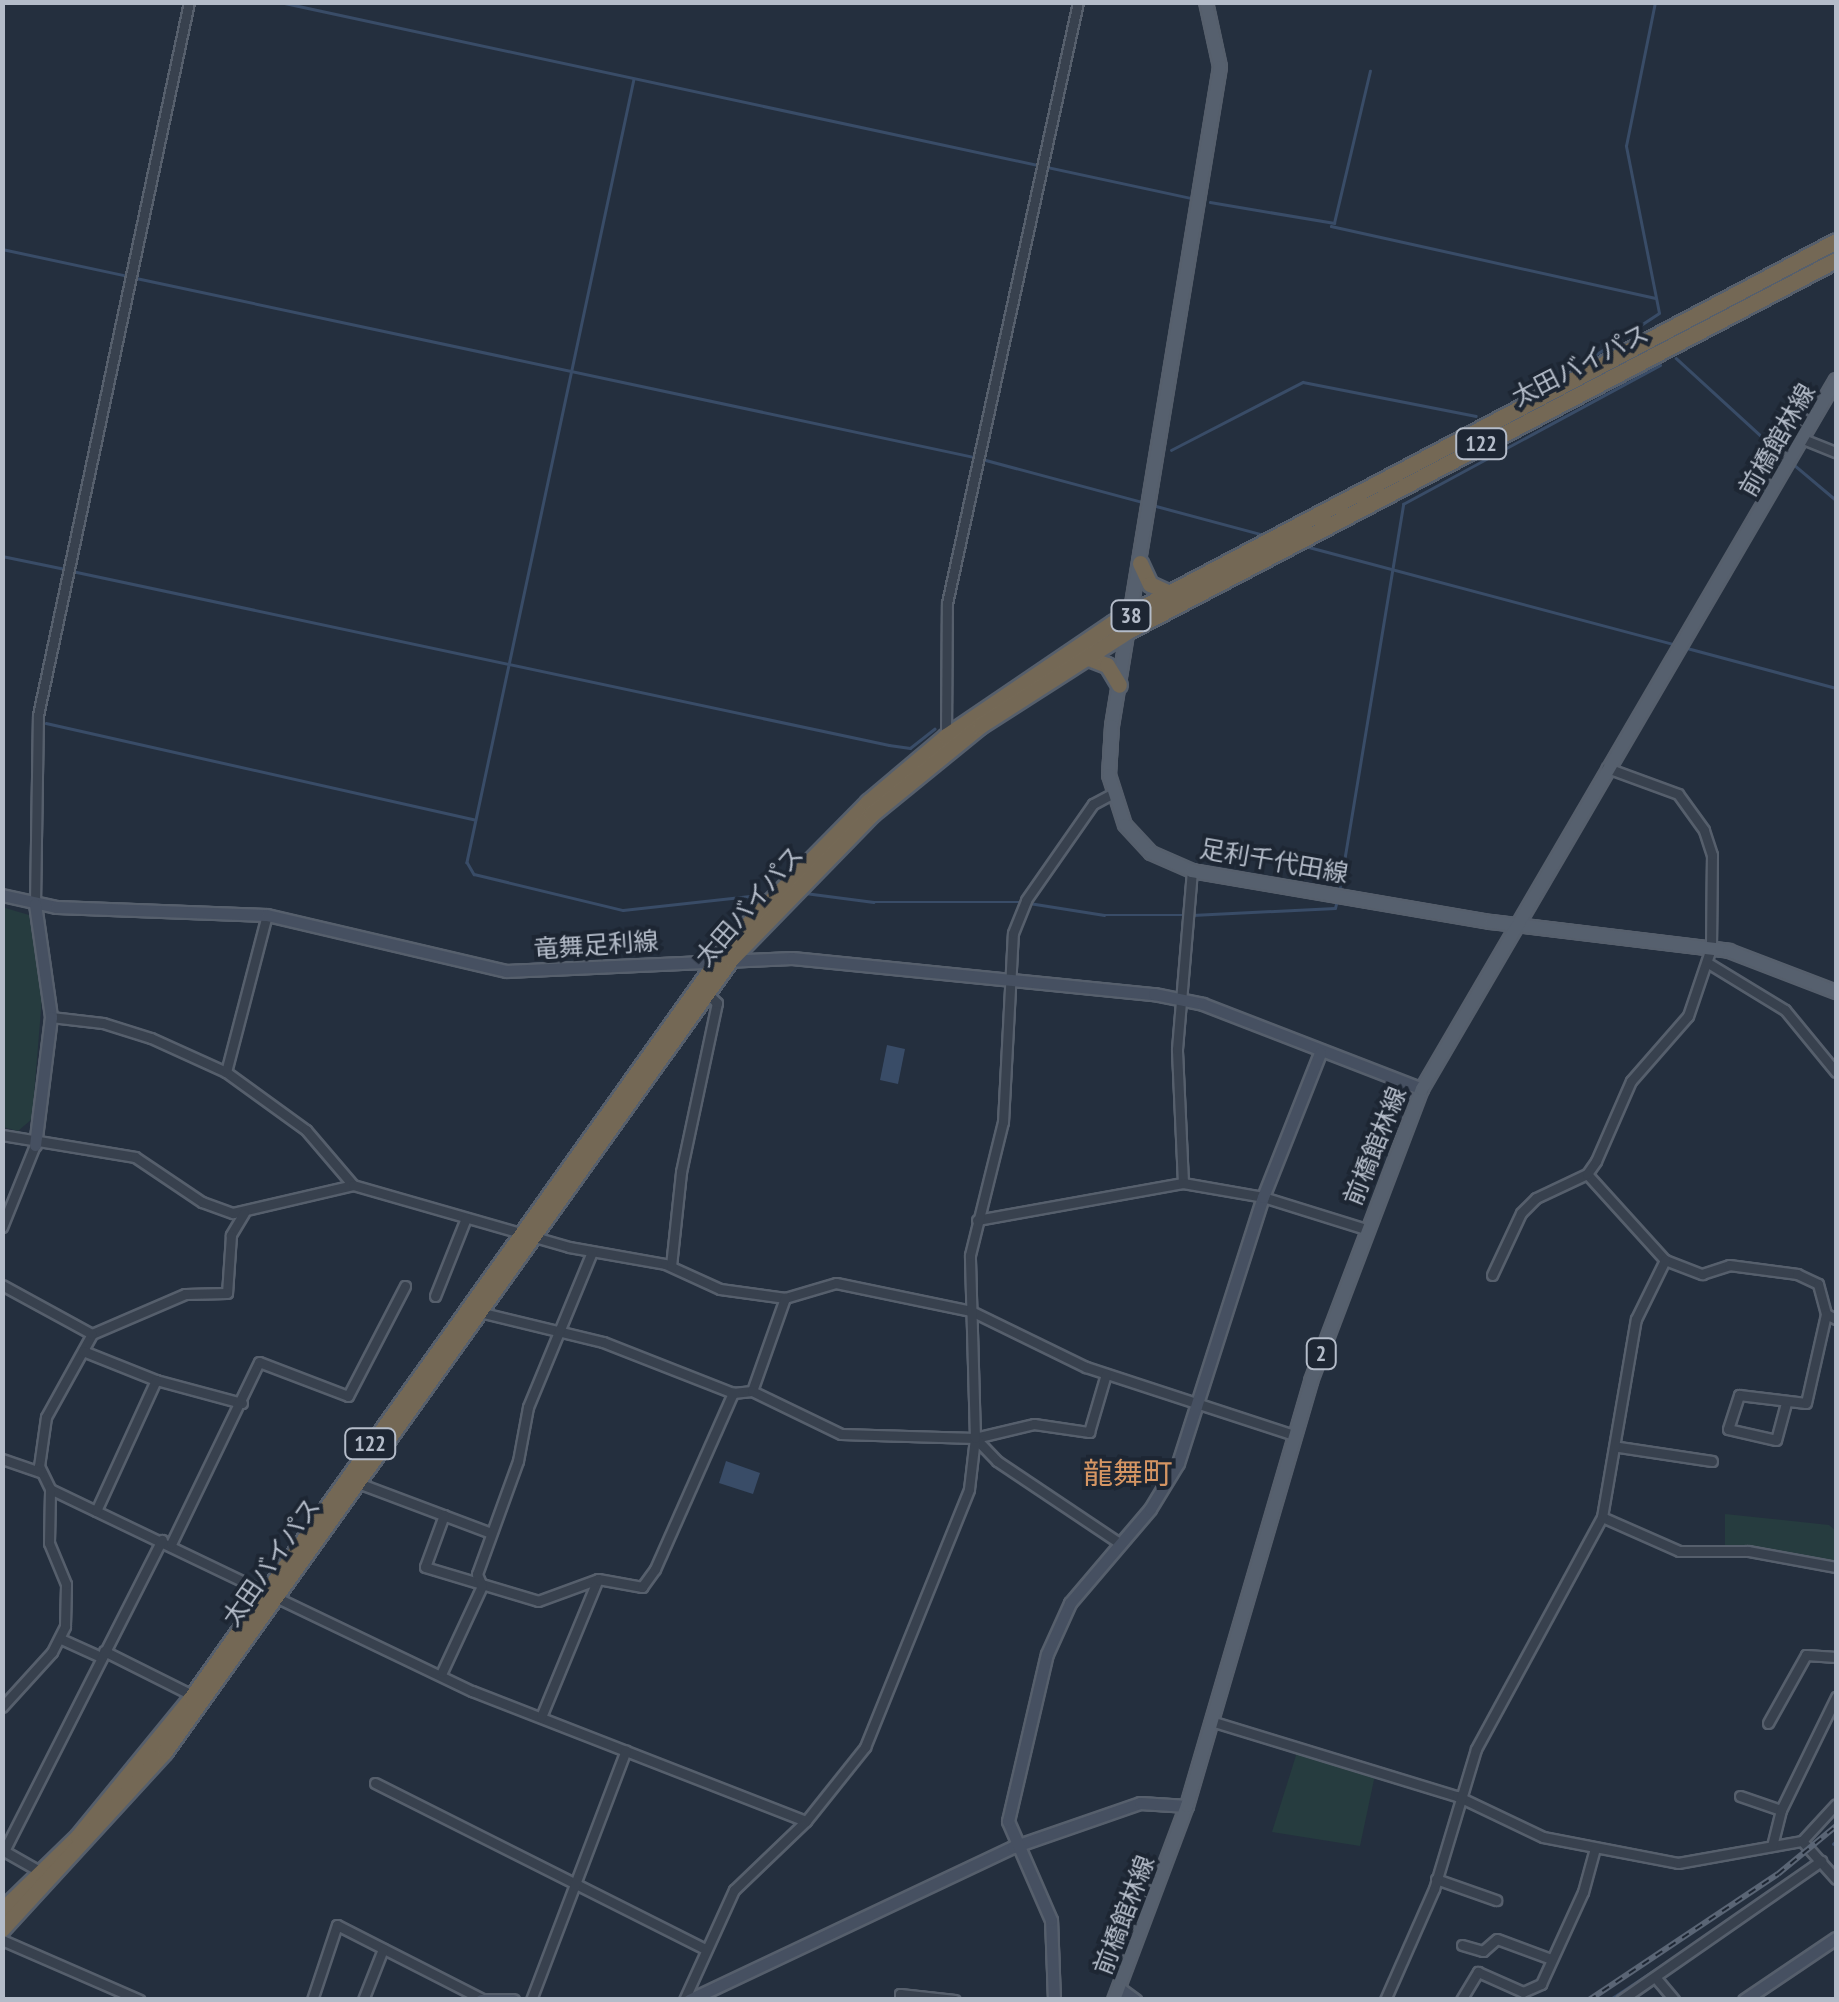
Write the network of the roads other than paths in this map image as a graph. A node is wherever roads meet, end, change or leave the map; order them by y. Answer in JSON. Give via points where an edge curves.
{"nodes":[{"id":1,"x":189,"y":2,"type":"edge"},
{"id":2,"x":1078,"y":2,"type":"edge"},
{"id":3,"x":1206,"y":2,"type":"edge"},
{"id":4,"x":1836,"y":241,"type":"edge"},
{"id":5,"x":1836,"y":260,"type":"edge"},
{"id":6,"x":1836,"y":380,"type":"edge"},
{"id":7,"x":1803,"y":439,"type":"junction"},
{"id":8,"x":1836,"y":452,"type":"edge"},
{"id":9,"x":1140,"y":563,"type":"junction"},
{"id":10,"x":1169,"y":593,"type":"junction"},
{"id":11,"x":1131,"y":614,"type":"junction"},
{"id":12,"x":1128,"y":631,"type":"junction"},
{"id":13,"x":1086,"y":657,"type":"junction"},
{"id":14,"x":1120,"y":685,"type":"junction"},
{"id":15,"x":946,"y":736,"type":"junction"},
{"id":16,"x":1607,"y":768,"type":"junction"},
{"id":17,"x":1112,"y":794,"type":"junction"},
{"id":18,"x":1192,"y":870,"type":"junction"},
{"id":19,"x":2,"y":895,"type":"edge"},
{"id":20,"x":35,"y":904,"type":"junction"},
{"id":21,"x":268,"y":914,"type":"junction"},
{"id":22,"x":1513,"y":925,"type":"junction"},
{"id":23,"x":1711,"y":948,"type":"junction"},
{"id":24,"x":724,"y":959,"type":"junction"},
{"id":25,"x":1708,"y":963,"type":"junction"},
{"id":26,"x":1006,"y":978,"type":"junction"},
{"id":27,"x":1836,"y":992,"type":"edge"},
{"id":28,"x":707,"y":993,"type":"junction"},
{"id":29,"x":1184,"y":998,"type":"junction"},
{"id":30,"x":51,"y":1017,"type":"junction"},
{"id":31,"x":1320,"y":1053,"type":"junction"},
{"id":32,"x":226,"y":1072,"type":"junction"},
{"id":33,"x":1836,"y":1072,"type":"edge"},
{"id":34,"x":1422,"y":1089,"type":"junction"},
{"id":35,"x":2,"y":1135,"type":"edge"},
{"id":36,"x":36,"y":1144,"type":"junction"},
{"id":37,"x":1587,"y":1174,"type":"junction"},
{"id":38,"x":1183,"y":1183,"type":"junction"},
{"id":39,"x":353,"y":1185,"type":"junction"},
{"id":40,"x":1263,"y":1197,"type":"junction"},
{"id":41,"x":244,"y":1213,"type":"junction"},
{"id":42,"x":466,"y":1218,"type":"junction"},
{"id":43,"x":978,"y":1220,"type":"junction"},
{"id":44,"x":2,"y":1227,"type":"edge"},
{"id":45,"x":1366,"y":1229,"type":"junction"},
{"id":46,"x":526,"y":1233,"type":"junction"},
{"id":47,"x":592,"y":1252,"type":"junction"},
{"id":48,"x":1665,"y":1260,"type":"junction"},
{"id":49,"x":671,"y":1266,"type":"junction"},
{"id":50,"x":1492,"y":1274,"type":"dead end"},
{"id":51,"x":2,"y":1285,"type":"edge"},
{"id":52,"x":405,"y":1286,"type":"dead end"},
{"id":53,"x":435,"y":1296,"type":"dead end"},
{"id":54,"x":785,"y":1298,"type":"junction"},
{"id":55,"x":971,"y":1311,"type":"junction"},
{"id":56,"x":480,"y":1312,"type":"junction"},
{"id":57,"x":1831,"y":1316,"type":"edge"},
{"id":58,"x":92,"y":1334,"type":"junction"},
{"id":59,"x":559,"y":1334,"type":"junction"},
{"id":60,"x":84,"y":1351,"type":"junction"},
{"id":61,"x":1106,"y":1374,"type":"junction"},
{"id":62,"x":156,"y":1380,"type":"junction"},
{"id":63,"x":752,"y":1391,"type":"junction"},
{"id":64,"x":732,"y":1394,"type":"junction"},
{"id":65,"x":242,"y":1403,"type":"junction"},
{"id":66,"x":1197,"y":1403,"type":"junction"},
{"id":67,"x":1786,"y":1403,"type":"junction"},
{"id":68,"x":1294,"y":1435,"type":"junction"},
{"id":69,"x":975,"y":1438,"type":"junction"},
{"id":70,"x":1618,"y":1447,"type":"junction"},
{"id":71,"x":2,"y":1459,"type":"edge"},
{"id":72,"x":1712,"y":1461,"type":"dead end"},
{"id":73,"x":40,"y":1472,"type":"junction"},
{"id":74,"x":358,"y":1484,"type":"junction"},
{"id":75,"x":50,"y":1488,"type":"junction"},
{"id":76,"x":96,"y":1512,"type":"junction"},
{"id":77,"x":444,"y":1516,"type":"junction"},
{"id":78,"x":1602,"y":1517,"type":"junction"},
{"id":79,"x":492,"y":1533,"type":"junction"},
{"id":80,"x":166,"y":1542,"type":"junction"},
{"id":81,"x":1121,"y":1544,"type":"junction"},
{"id":82,"x":1836,"y":1567,"type":"edge"},
{"id":83,"x":598,"y":1579,"type":"junction"},
{"id":84,"x":482,"y":1586,"type":"junction"},
{"id":85,"x":271,"y":1594,"type":"junction"},
{"id":86,"x":61,"y":1639,"type":"junction"},
{"id":87,"x":102,"y":1654,"type":"junction"},
{"id":88,"x":1836,"y":1657,"type":"edge"},
{"id":89,"x":442,"y":1672,"type":"junction"},
{"id":90,"x":192,"y":1695,"type":"junction"},
{"id":91,"x":1836,"y":1697,"type":"edge"},
{"id":92,"x":2,"y":1707,"type":"edge"},
{"id":93,"x":540,"y":1717,"type":"junction"},
{"id":94,"x":1212,"y":1721,"type":"junction"},
{"id":95,"x":1768,"y":1723,"type":"dead end"},
{"id":96,"x":626,"y":1750,"type":"junction"},
{"id":97,"x":375,"y":1783,"type":"dead end"},
{"id":98,"x":1457,"y":1796,"type":"junction"},
{"id":99,"x":1740,"y":1796,"type":"dead end"},
{"id":100,"x":1836,"y":1804,"type":"edge"},
{"id":101,"x":1187,"y":1806,"type":"junction"},
{"id":102,"x":1781,"y":1810,"type":"junction"},
{"id":103,"x":806,"y":1821,"type":"junction"},
{"id":104,"x":1802,"y":1841,"type":"junction"},
{"id":105,"x":1013,"y":1846,"type":"junction"},
{"id":106,"x":1772,"y":1846,"type":"junction"},
{"id":107,"x":1595,"y":1848,"type":"junction"},
{"id":108,"x":1821,"y":1860,"type":"junction"},
{"id":109,"x":42,"y":1872,"type":"junction"},
{"id":110,"x":1836,"y":1878,"type":"edge"},
{"id":111,"x":1436,"y":1879,"type":"junction"},
{"id":112,"x":574,"y":1884,"type":"junction"},
{"id":113,"x":1496,"y":1900,"type":"dead end"},
{"id":114,"x":2,"y":1910,"type":"edge"},
{"id":115,"x":2,"y":1928,"type":"edge"},
{"id":116,"x":1836,"y":1938,"type":"edge"},
{"id":117,"x":2,"y":1940,"type":"edge"},
{"id":118,"x":1462,"y":1946,"type":"dead end"},
{"id":119,"x":384,"y":1948,"type":"junction"},
{"id":120,"x":705,"y":1950,"type":"junction"},
{"id":121,"x":1552,"y":1959,"type":"junction"},
{"id":122,"x":1655,"y":1977,"type":"junction"},
{"id":123,"x":1117,"y":1994,"type":"edge"},
{"id":124,"x":1635,"y":1996,"type":"edge"},
{"id":125,"x":482,"y":1999,"type":"edge"},
{"id":126,"x":140,"y":2000,"type":"edge"},
{"id":127,"x":312,"y":2000,"type":"edge"},
{"id":128,"x":364,"y":2000,"type":"edge"},
{"id":129,"x":512,"y":2000,"type":"edge"},
{"id":130,"x":531,"y":2000,"type":"edge"},
{"id":131,"x":687,"y":2000,"type":"edge"},
{"id":132,"x":900,"y":2000,"type":"edge"},
{"id":133,"x":955,"y":2000,"type":"edge"},
{"id":134,"x":1054,"y":2000,"type":"edge"},
{"id":135,"x":1135,"y":2000,"type":"edge"},
{"id":136,"x":1385,"y":2000,"type":"edge"},
{"id":137,"x":1461,"y":2000,"type":"edge"},
{"id":138,"x":1621,"y":2000,"type":"edge"},
{"id":139,"x":1674,"y":2000,"type":"edge"},
{"id":140,"x":1744,"y":2000,"type":"edge"}],
"edges":[{"from":1,"to":20,"type":"street","via":[[38,715]]},
{"from":2,"to":15,"type":"street","via":[[947,603]]},
{"from":3,"to":9,"type":"main road","name":"足利千代田線","number":"38","via":[[1220,67]]},
{"from":4,"to":10,"type":"highway","name":"太田バイパス","number":"122"},
{"from":5,"to":12,"type":"highway","name":"太田バイパス","number":"122"},
{"from":6,"to":7,"type":"main road","name":"前橋館林線","number":"2"},
{"from":7,"to":8,"type":"street"},
{"from":7,"to":16,"type":"main road","name":"前橋館林線","number":"2"},
{"from":9,"to":10,"type":"highway","via":[[1150,584]]},
{"from":9,"to":11,"type":"main road","name":"足利千代田線","number":"38"},
{"from":10,"to":11,"type":"highway","name":"太田バイパス","number":"122"},
{"from":11,"to":12,"type":"main road","name":"足利千代田線","number":"38"},
{"from":11,"to":15,"type":"highway","name":"太田バイパス","number":"122"},
{"from":12,"to":13,"type":"highway","name":"太田バイパス","number":"122"},
{"from":12,"to":14,"type":"main road","name":"足利千代田線","number":"38"},
{"from":13,"to":14,"type":"highway","via":[[1107,665]]},
{"from":13,"to":24,"type":"highway","name":"太田バイパス","number":"122","via":[[936,758]]},
{"from":14,"to":17,"type":"main road","name":"足利千代田線","number":"38","via":[[1109,759]]},
{"from":15,"to":24,"type":"highway","name":"太田バイパス","number":"122","via":[[785,880]]},
{"from":16,"to":22,"type":"main road","name":"前橋館林線","number":"2"},
{"from":16,"to":23,"type":"street","via":[[1678,794],[1704,830],[1712,855]]},
{"from":17,"to":18,"type":"main road","name":"足利千代田線","number":"38","via":[[1134,838],[1161,859]]},
{"from":17,"to":26,"type":"street","via":[[1093,804],[1026,900]]},
{"from":18,"to":22,"type":"main road","name":"足利千代田線","number":"38"},
{"from":18,"to":29,"type":"street"},
{"from":19,"to":20,"type":"street","name":"竜舞足利線"},
{"from":20,"to":21,"type":"street","name":"竜舞足利線"},
{"from":20,"to":30,"type":"street"},
{"from":21,"to":24,"type":"street","name":"竜舞足利線","via":[[506,972]]},
{"from":21,"to":32,"type":"street"},
{"from":22,"to":23,"type":"main road","name":"足利千代田線","number":"38"},
{"from":22,"to":34,"type":"main road","name":"前橋館林線","number":"2"},
{"from":23,"to":25,"type":"street"},
{"from":23,"to":27,"type":"main road","name":"足利千代田線","number":"38","via":[[1774,964]]},
{"from":24,"to":26,"type":"street","name":"竜舞足利線","via":[[812,959]]},
{"from":24,"to":28,"type":"highway","name":"太田バイパス","number":"122"},
{"from":24,"to":46,"type":"highway","name":"太田バイパス","number":"122"},
{"from":25,"to":33,"type":"street","via":[[1785,1010]]},
{"from":25,"to":37,"type":"street","via":[[1688,1016],[1660,1056],[1631,1081]]},
{"from":26,"to":29,"type":"street","name":"竜舞足利線"},
{"from":26,"to":43,"type":"street","via":[[1003,1122]]},
{"from":28,"to":46,"type":"highway","name":"太田バイパス","number":"122"},
{"from":28,"to":49,"type":"street","via":[[716,1003],[682,1172]]},
{"from":29,"to":31,"type":"street","name":"竜舞足利線"},
{"from":29,"to":38,"type":"street","via":[[1178,1050]]},
{"from":30,"to":32,"type":"street","via":[[151,1038]]},
{"from":30,"to":36,"type":"street"},
{"from":31,"to":34,"type":"street","name":"竜舞足利線"},
{"from":31,"to":40,"type":"street"},
{"from":32,"to":39,"type":"street","via":[[306,1130]]},
{"from":34,"to":45,"type":"main road","name":"前橋館林線","number":"2"},
{"from":35,"to":36,"type":"street"},
{"from":36,"to":41,"type":"street","via":[[135,1157],[202,1202]]},
{"from":36,"to":44,"type":"street"},
{"from":37,"to":48,"type":"street"},
{"from":37,"to":50,"type":"street","via":[[1536,1198],[1520,1214]]},
{"from":38,"to":40,"type":"street"},
{"from":38,"to":43,"type":"street"},
{"from":39,"to":41,"type":"street"},
{"from":39,"to":42,"type":"street"},
{"from":40,"to":45,"type":"street"},
{"from":40,"to":66,"type":"street"},
{"from":41,"to":58,"type":"street","via":[[231,1235],[227,1293],[185,1294]]},
{"from":42,"to":46,"type":"street"},
{"from":42,"to":53,"type":"street"},
{"from":43,"to":55,"type":"street"},
{"from":45,"to":68,"type":"main road","name":"前橋館林線","number":"2"},
{"from":46,"to":47,"type":"street"},
{"from":46,"to":56,"type":"highway","name":"太田バイパス","number":"122"},
{"from":46,"to":85,"type":"highway","name":"太田バイパス","number":"122"},
{"from":47,"to":49,"type":"street"},
{"from":47,"to":59,"type":"street"},
{"from":48,"to":57,"type":"street","via":[[1702,1274],[1729,1265],[1797,1274],[1818,1284]]},
{"from":48,"to":70,"type":"street","via":[[1636,1319]]},
{"from":49,"to":54,"type":"street","via":[[720,1289]]},
{"from":51,"to":58,"type":"street"},
{"from":52,"to":65,"type":"street","via":[[348,1396],[259,1362]]},
{"from":54,"to":55,"type":"street","via":[[836,1283]]},
{"from":54,"to":63,"type":"street"},
{"from":55,"to":61,"type":"street"},
{"from":55,"to":69,"type":"street"},
{"from":56,"to":59,"type":"street"},
{"from":56,"to":74,"type":"highway","name":"太田バイパス","number":"122"},
{"from":57,"to":67,"type":"street","via":[[1806,1403]]},
{"from":58,"to":60,"type":"street"},
{"from":59,"to":64,"type":"street","via":[[604,1342]]},
{"from":59,"to":79,"type":"street","via":[[528,1407],[518,1461]]},
{"from":60,"to":62,"type":"street"},
{"from":60,"to":73,"type":"street","via":[[46,1417]]},
{"from":61,"to":66,"type":"street"},
{"from":61,"to":69,"type":"street","via":[[1089,1432],[1034,1424]]},
{"from":62,"to":65,"type":"street"},
{"from":62,"to":76,"type":"street"},
{"from":63,"to":64,"type":"street"},
{"from":63,"to":69,"type":"street","via":[[840,1434]]},
{"from":64,"to":83,"type":"street","via":[[645,1583],[636,1588]]},
{"from":65,"to":80,"type":"street"},
{"from":66,"to":68,"type":"street"},
{"from":66,"to":81,"type":"street","via":[[1168,1483]]},
{"from":67,"to":67,"type":"street","via":[[1738,1395],[1728,1429],[1776,1440]]},
{"from":68,"to":94,"type":"main road","name":"前橋館林線","number":"2"},
{"from":69,"to":81,"type":"street","via":[[998,1461]]},
{"from":69,"to":103,"type":"street","via":[[956,1526],[865,1747]]},
{"from":70,"to":72,"type":"street"},
{"from":70,"to":78,"type":"street"},
{"from":71,"to":73,"type":"street"},
{"from":73,"to":75,"type":"street"},
{"from":74,"to":77,"type":"street"},
{"from":74,"to":85,"type":"highway","name":"太田バイパス","number":"122"},
{"from":75,"to":76,"type":"street"},
{"from":75,"to":86,"type":"street","via":[[49,1543],[68,1602]]},
{"from":76,"to":80,"type":"street"},
{"from":77,"to":79,"type":"street"},
{"from":77,"to":84,"type":"street","via":[[425,1567]]},
{"from":78,"to":82,"type":"street","via":[[1679,1551],[1748,1551]]},
{"from":78,"to":98,"type":"street","via":[[1548,1608]]},
{"from":79,"to":84,"type":"street","via":[[477,1574]]},
{"from":80,"to":85,"type":"street"},
{"from":80,"to":87,"type":"street"},
{"from":81,"to":105,"type":"street","via":[[1070,1603],[1054,1634],[1009,1807]]},
{"from":83,"to":84,"type":"street","via":[[538,1600]]},
{"from":83,"to":93,"type":"street"},
{"from":84,"to":89,"type":"street"},
{"from":85,"to":89,"type":"street"},
{"from":85,"to":90,"type":"highway","name":"太田バイパス","number":"122"},
{"from":85,"to":115,"type":"highway","name":"太田バイパス","number":"122","via":[[143,1778]]},
{"from":86,"to":87,"type":"street"},
{"from":86,"to":92,"type":"street"},
{"from":87,"to":90,"type":"street"},
{"from":87,"to":109,"type":"street","via":[[4,1851]]},
{"from":88,"to":95,"type":"street","via":[[1810,1651]]},
{"from":89,"to":93,"type":"street"},
{"from":90,"to":109,"type":"highway","name":"太田バイパス","number":"122"},
{"from":91,"to":102,"type":"street"},
{"from":93,"to":96,"type":"street"},
{"from":94,"to":98,"type":"street"},
{"from":94,"to":101,"type":"main road","name":"前橋館林線","number":"2"},
{"from":96,"to":103,"type":"street"},
{"from":96,"to":112,"type":"street"},
{"from":97,"to":112,"type":"street"},
{"from":98,"to":107,"type":"street","via":[[1543,1837]]},
{"from":98,"to":111,"type":"street"},
{"from":99,"to":102,"type":"street"},
{"from":100,"to":104,"type":"street"},
{"from":101,"to":105,"type":"street","via":[[1140,1803]]},
{"from":101,"to":123,"type":"main road","name":"前橋館林線","number":"2"},
{"from":102,"to":106,"type":"street"},
{"from":103,"to":120,"type":"street","via":[[734,1890]]},
{"from":104,"to":106,"type":"street"},
{"from":104,"to":108,"type":"street"},
{"from":105,"to":131,"type":"street"},
{"from":105,"to":134,"type":"street","via":[[1050,1920]]},
{"from":106,"to":107,"type":"street","via":[[1694,1863]]},
{"from":107,"to":121,"type":"street"},
{"from":108,"to":110,"type":"street"},
{"from":108,"to":122,"type":"street"},
{"from":109,"to":114,"type":"highway","name":"太田バイパス","number":"122"},
{"from":111,"to":113,"type":"street"},
{"from":111,"to":136,"type":"street"},
{"from":112,"to":120,"type":"street"},
{"from":112,"to":130,"type":"street"},
{"from":116,"to":140,"type":"street"},
{"from":117,"to":126,"type":"street"},
{"from":118,"to":121,"type":"street","via":[[1484,1951],[1501,1940]]},
{"from":119,"to":125,"type":"street"},
{"from":119,"to":127,"type":"street","via":[[337,1925]]},
{"from":119,"to":128,"type":"street"},
{"from":120,"to":131,"type":"street"},
{"from":121,"to":137,"type":"street","via":[[1537,1988],[1523,1992],[1478,1972]]},
{"from":122,"to":124,"type":"street"},
{"from":122,"to":139,"type":"street"},
{"from":123,"to":135,"type":"street"},
{"from":124,"to":138,"type":"street"},
{"from":125,"to":129,"type":"street"},
{"from":132,"to":133,"type":"street","via":[[900,1994]]}]}
